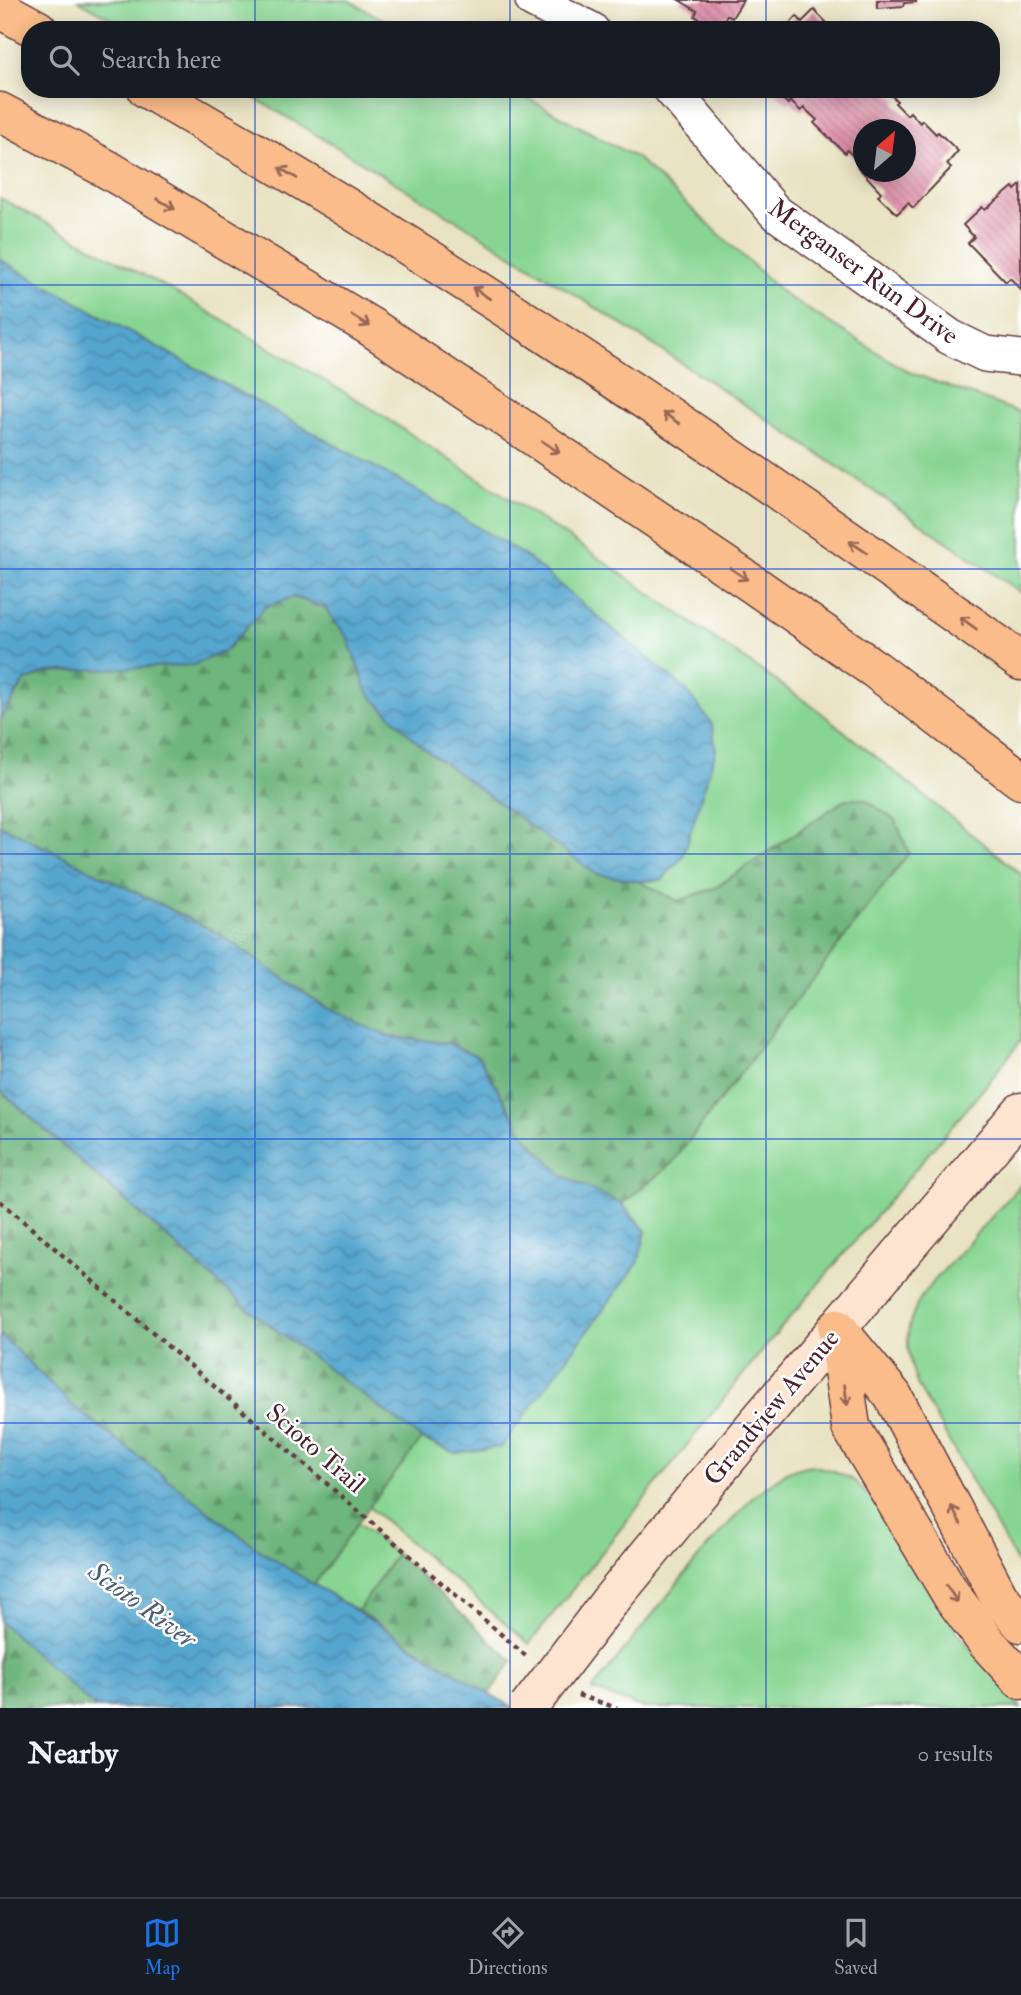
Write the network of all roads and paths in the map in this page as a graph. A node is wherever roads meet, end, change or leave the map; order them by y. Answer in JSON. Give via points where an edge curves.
{"nodes":[{"id":1,"x":533,"y":0,"type":"edge"},
{"id":2,"x":0,"y":9,"type":"edge"},
{"id":3,"x":22,"y":21,"type":"edge"},
{"id":4,"x":574,"y":21,"type":"edge"},
{"id":5,"x":162,"y":98,"type":"edge"},
{"id":6,"x":679,"y":98,"type":"edge"},
{"id":7,"x":0,"y":112,"type":"edge"},
{"id":8,"x":0,"y":125,"type":"edge"},
{"id":9,"x":107,"y":169,"type":"junction"},
{"id":10,"x":1021,"y":358,"type":"edge"},
{"id":11,"x":1021,"y":661,"type":"edge"},
{"id":12,"x":1021,"y":780,"type":"edge"},
{"id":13,"x":1021,"y":1112,"type":"edge"},
{"id":14,"x":0,"y":1201,"type":"edge"},
{"id":15,"x":837,"y":1328,"type":"junction"},
{"id":16,"x":1021,"y":1623,"type":"edge"},
{"id":17,"x":534,"y":1663,"type":"dead end"},
{"id":18,"x":1021,"y":1680,"type":"edge"},
{"id":19,"x":576,"y":1694,"type":"dead end"},
{"id":20,"x":528,"y":1708,"type":"edge"},
{"id":21,"x":617,"y":1708,"type":"edge"}],
"edges":[{"from":1,"to":4,"type":"street"},
{"from":2,"to":3,"type":"highway"},
{"from":11,"to":5,"type":"highway","one_way":true,"via":[[594,365],[354,212]]},
{"from":6,"to":10,"type":"street","name":"Merganser Run Drive","via":[[775,212],[950,337],[985,354]]},
{"from":7,"to":9,"type":"highway"},
{"from":8,"to":9,"type":"highway"},
{"from":9,"to":12,"type":"highway","one_way":true,"via":[[371,327],[777,601]]},
{"from":13,"to":15,"type":"main road","name":"Grandview Avenue"},
{"from":14,"to":17,"type":"path","name":"Scioto Trail"},
{"from":16,"to":15,"type":"highway","one_way":true,"via":[[999,1597],[893,1395]]},
{"from":15,"to":18,"type":"highway","one_way":true,"via":[[850,1427],[952,1596]]},
{"from":15,"to":20,"type":"main road","name":"Grandview Avenue","bridge":true,"via":[[610,1601]]},
{"from":19,"to":21,"type":"path"}]}
